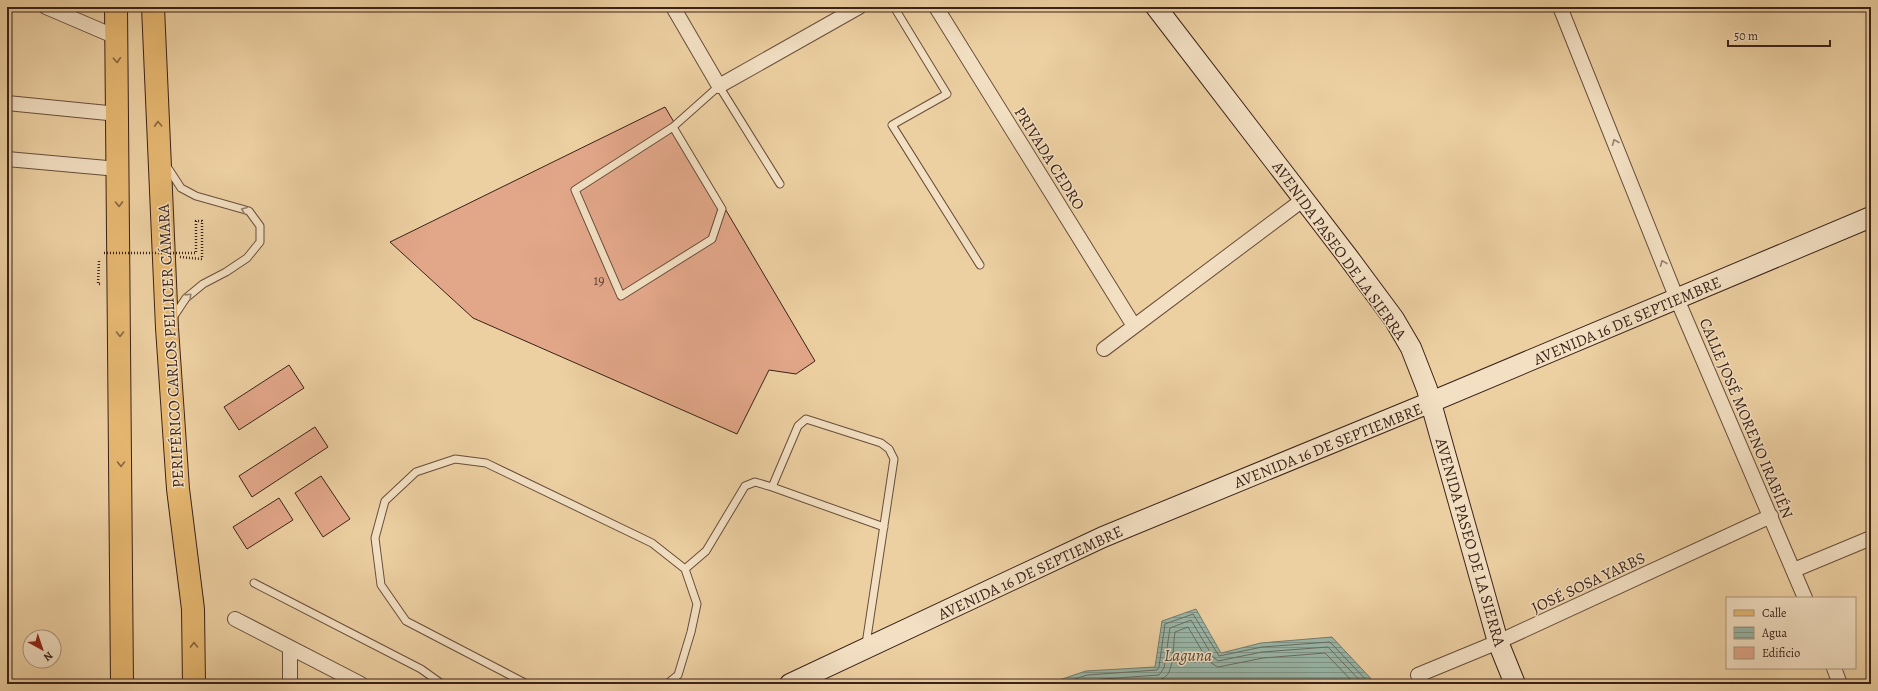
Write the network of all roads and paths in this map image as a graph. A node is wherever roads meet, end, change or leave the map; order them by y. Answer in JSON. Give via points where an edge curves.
{"nodes":[{"id":1,"x":46,"y":7,"type":"edge"},
{"id":2,"x":116,"y":7,"type":"edge"},
{"id":3,"x":153,"y":7,"type":"edge"},
{"id":4,"x":673,"y":7,"type":"edge"},
{"id":5,"x":859,"y":7,"type":"edge"},
{"id":6,"x":894,"y":7,"type":"edge"},
{"id":7,"x":936,"y":7,"type":"edge"},
{"id":8,"x":1156,"y":7,"type":"edge"},
{"id":9,"x":1560,"y":7,"type":"edge"},
{"id":10,"x":116,"y":37,"type":"junction"},
{"id":11,"x":719,"y":86,"type":"junction"},
{"id":12,"x":7,"y":103,"type":"edge"},
{"id":13,"x":118,"y":114,"type":"junction"},
{"id":14,"x":673,"y":127,"type":"junction"},
{"id":15,"x":160,"y":155,"type":"junction"},
{"id":16,"x":7,"y":159,"type":"edge"},
{"id":17,"x":118,"y":169,"type":"junction"},
{"id":18,"x":780,"y":184,"type":"dead end"},
{"id":19,"x":1304,"y":199,"type":"junction"},
{"id":20,"x":1871,"y":217,"type":"edge"},
{"id":21,"x":104,"y":253,"type":"dead end"},
{"id":22,"x":202,"y":259,"type":"dead end"},
{"id":23,"x":980,"y":265,"type":"dead end"},
{"id":24,"x":1678,"y":299,"type":"junction"},
{"id":25,"x":1134,"y":326,"type":"junction"},
{"id":26,"x":167,"y":328,"type":"junction"},
{"id":27,"x":1104,"y":349,"type":"dead end"},
{"id":28,"x":1431,"y":402,"type":"junction"},
{"id":29,"x":772,"y":487,"type":"junction"},
{"id":30,"x":178,"y":489,"type":"junction"},
{"id":31,"x":1771,"y":516,"type":"junction"},
{"id":32,"x":884,"y":527,"type":"junction"},
{"id":33,"x":1871,"y":538,"type":"edge"},
{"id":34,"x":685,"y":569,"type":"junction"},
{"id":35,"x":1794,"y":570,"type":"junction"},
{"id":36,"x":254,"y":583,"type":"dead end"},
{"id":37,"x":1805,"y":597,"type":"edge"},
{"id":38,"x":235,"y":619,"type":"dead end"},
{"id":39,"x":1498,"y":642,"type":"junction"},
{"id":40,"x":290,"y":648,"type":"junction"},
{"id":41,"x":866,"y":648,"type":"junction"},
{"id":42,"x":1834,"y":669,"type":"edge"},
{"id":43,"x":1418,"y":676,"type":"dead end"},
{"id":44,"x":122,"y":684,"type":"edge"},
{"id":45,"x":179,"y":684,"type":"edge"},
{"id":46,"x":194,"y":684,"type":"edge"},
{"id":47,"x":290,"y":684,"type":"edge"},
{"id":48,"x":361,"y":684,"type":"edge"},
{"id":49,"x":442,"y":684,"type":"edge"},
{"id":50,"x":527,"y":684,"type":"edge"},
{"id":51,"x":667,"y":684,"type":"edge"},
{"id":52,"x":790,"y":684,"type":"edge"},
{"id":53,"x":1515,"y":684,"type":"edge"},
{"id":54,"x":1840,"y":684,"type":"edge"}],
"edges":[{"from":1,"to":10,"type":"street"},
{"from":2,"to":10,"type":"main road"},
{"from":15,"to":3,"type":"main road","name":"PERIFÉRICO CARLOS PELLICER CÁMARA","one_way":true},
{"from":4,"to":11,"type":"street"},
{"from":5,"to":11,"type":"street"},
{"from":6,"to":23,"type":"lane","via":[[947,94],[892,125]]},
{"from":7,"to":25,"type":"street","name":"PRIVADA CEDRO"},
{"from":8,"to":19,"type":"main road","name":"AVENIDA PASEO DE LA SIERRA"},
{"from":24,"to":9,"type":"street","name":"CALLE JOSÉ MORENO IRABIÉN","one_way":true},
{"from":10,"to":13,"type":"main road","one_way":true},
{"from":11,"to":14,"type":"lane"},
{"from":11,"to":18,"type":"lane"},
{"from":12,"to":13,"type":"street"},
{"from":13,"to":17,"type":"main road"},
{"from":14,"to":14,"type":"lane","via":[[722,209],[712,239],[622,296],[575,190]]},
{"from":15,"to":26,"type":"main road","name":"PERIFÉRICO CARLOS PELLICER CÁMARA"},
{"from":26,"to":15,"type":"lane","one_way":true,"via":[[186,298],[203,284],[247,258],[260,242],[260,226],[249,211],[196,196],[180,188]]},
{"from":16,"to":17,"type":"street"},
{"from":17,"to":44,"type":"main road","one_way":true},
{"from":19,"to":25,"type":"street"},
{"from":19,"to":28,"type":"main road","name":"AVENIDA PASEO DE LA SIERRA","via":[[1400,329],[1417,361]]},
{"from":20,"to":24,"type":"main road","name":"AVENIDA 16 DE SEPTIEMBRE"},
{"from":21,"to":22,"type":"path","bridge":true,"via":[[196,253],[196,221],[202,221]]},
{"from":24,"to":28,"type":"main road","name":"AVENIDA 16 DE SEPTIEMBRE"},
{"from":24,"to":31,"type":"street","name":"CALLE JOSÉ MORENO IRABIÉN"},
{"from":25,"to":27,"type":"street"},
{"from":26,"to":30,"type":"main road","name":"PERIFÉRICO CARLOS PELLICER CÁMARA"},
{"from":28,"to":39,"type":"main road","name":"AVENIDA PASEO DE LA SIERRA"},
{"from":28,"to":41,"type":"main road","name":"AVENIDA 16 DE SEPTIEMBRE","via":[[1103,537]]},
{"from":29,"to":32,"type":"lane"},
{"from":29,"to":32,"type":"lane","via":[[798,426],[806,419],[881,443],[889,449],[894,459]]},
{"from":29,"to":34,"type":"lane","via":[[755,482],[746,486],[706,551]]},
{"from":30,"to":45,"type":"main road"},
{"from":46,"to":30,"type":"main road","name":"PERIFÉRICO CARLOS PELLICER CÁMARA","one_way":true,"via":[[193,609]]},
{"from":31,"to":35,"type":"street","name":"CALLE JOSÉ MORENO IRABIÉN"},
{"from":31,"to":39,"type":"street","name":"JOSÉ SOSA YARBS"},
{"from":32,"to":41,"type":"lane"},
{"from":33,"to":35,"type":"street"},
{"from":34,"to":50,"type":"lane","via":[[652,543],[486,463],[455,459],[416,472],[385,501],[375,538],[381,585],[406,621]]},
{"from":34,"to":51,"type":"lane","via":[[697,604],[678,675]]},
{"from":35,"to":37,"type":"street","name":"CALLE JOSÉ MORENO IRABIÉN"},
{"from":36,"to":49,"type":"lane","via":[[421,668]]},
{"from":38,"to":40,"type":"street"},
{"from":39,"to":43,"type":"street","name":"JOSÉ SOSA YARBS"},
{"from":39,"to":53,"type":"main road","name":"AVENIDA PASEO DE LA SIERRA"},
{"from":40,"to":47,"type":"street"},
{"from":40,"to":48,"type":"street"},
{"from":41,"to":52,"type":"main road","name":"AVENIDA 16 DE SEPTIEMBRE"},
{"from":42,"to":54,"type":"street"}]}
